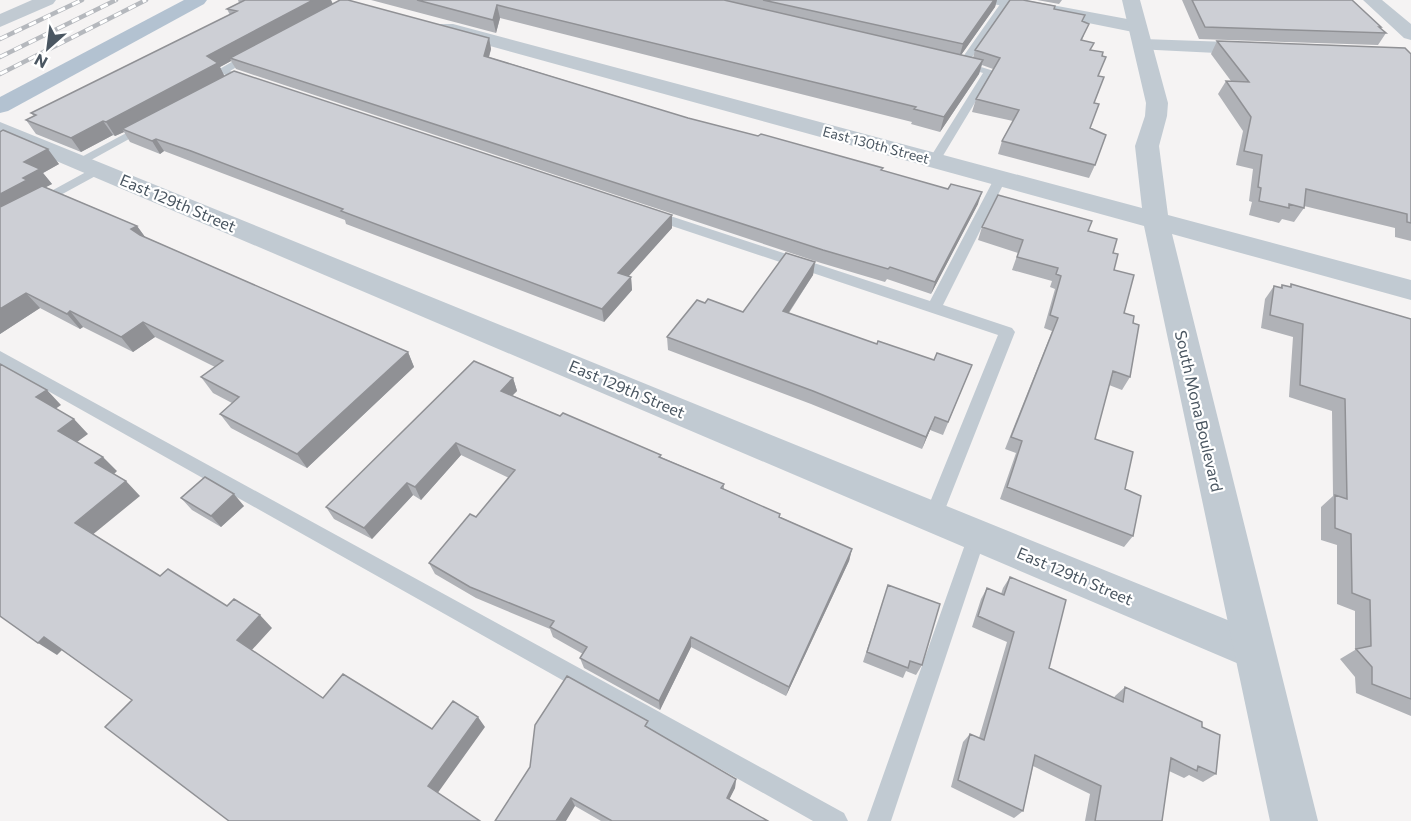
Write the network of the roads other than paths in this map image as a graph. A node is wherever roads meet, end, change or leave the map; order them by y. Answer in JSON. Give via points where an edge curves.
{"nodes":[{"id":1,"x":47,"y":0,"type":"edge"},
{"id":2,"x":198,"y":0,"type":"edge"},
{"id":3,"x":1131,"y":0,"type":"edge"},
{"id":4,"x":1372,"y":0,"type":"edge"},
{"id":5,"x":1002,"y":1,"type":"edge"},
{"id":6,"x":0,"y":21,"type":"edge"},
{"id":7,"x":430,"y":24,"type":"edge"},
{"id":8,"x":1411,"y":34,"type":"edge"},
{"id":9,"x":1140,"y":36,"type":"junction"},
{"id":10,"x":1271,"y":49,"type":"edge"},
{"id":11,"x":261,"y":50,"type":"edge"},
{"id":12,"x":950,"y":62,"type":"edge"},
{"id":13,"x":962,"y":65,"type":"junction"},
{"id":14,"x":238,"y":77,"type":"junction"},
{"id":15,"x":261,"y":84,"type":"edge"},
{"id":16,"x":218,"y":87,"type":"edge"},
{"id":17,"x":0,"y":106,"type":"edge"},
{"id":18,"x":158,"y":119,"type":"edge"},
{"id":19,"x":0,"y":129,"type":"edge"},
{"id":20,"x":934,"y":161,"type":"junction"},
{"id":21,"x":88,"y":166,"type":"junction"},
{"id":22,"x":1000,"y":179,"type":"junction"},
{"id":23,"x":642,"y":211,"type":"edge"},
{"id":24,"x":1156,"y":221,"type":"junction"},
{"id":25,"x":0,"y":224,"type":"edge"},
{"id":26,"x":1411,"y":290,"type":"edge"},
{"id":27,"x":934,"y":308,"type":"junction"},
{"id":28,"x":0,"y":357,"type":"edge"},
{"id":29,"x":933,"y":517,"type":"junction"},
{"id":30,"x":977,"y":536,"type":"junction"},
{"id":31,"x":1253,"y":650,"type":"junction"},
{"id":32,"x":836,"y":821,"type":"edge"},
{"id":33,"x":879,"y":821,"type":"edge"},
{"id":34,"x":1294,"y":821,"type":"edge"}],
"edges":[{"from":1,"to":6,"type":"street"},
{"from":2,"to":17,"type":"main road"},
{"from":3,"to":9,"type":"street","name":"South Mona Boulevard"},
{"from":4,"to":8,"type":"street"},
{"from":5,"to":9,"type":"street"},
{"from":5,"to":13,"type":"lane"},
{"from":7,"to":20,"type":"street","name":"East 130th Street"},
{"from":9,"to":10,"type":"street"},
{"from":9,"to":24,"type":"street","name":"South Mona Boulevard","via":[[1157,103],[1147,146]]},
{"from":11,"to":14,"type":"lane","via":[[221,71]]},
{"from":12,"to":13,"type":"lane"},
{"from":13,"to":20,"type":"lane","via":[[989,71]]},
{"from":14,"to":15,"type":"lane"},
{"from":14,"to":16,"type":"lane"},
{"from":18,"to":21,"type":"lane"},
{"from":19,"to":21,"type":"street","name":"East 129th Street"},
{"from":20,"to":22,"type":"street","name":"East 130th Street"},
{"from":21,"to":25,"type":"lane"},
{"from":21,"to":29,"type":"street","name":"East 129th Street"},
{"from":22,"to":24,"type":"street","name":"East 130th Street"},
{"from":22,"to":27,"type":"lane"},
{"from":23,"to":27,"type":"lane"},
{"from":24,"to":26,"type":"street","name":"East 130th Street"},
{"from":24,"to":31,"type":"street","name":"South Mona Boulevard"},
{"from":27,"to":29,"type":"lane","via":[[1007,332]]},
{"from":28,"to":32,"type":"lane"},
{"from":29,"to":30,"type":"street","name":"East 129th Street"},
{"from":30,"to":31,"type":"street","name":"East 129th Street"},
{"from":30,"to":33,"type":"lane"},
{"from":31,"to":34,"type":"street","name":"South Mona Boulevard"}]}
